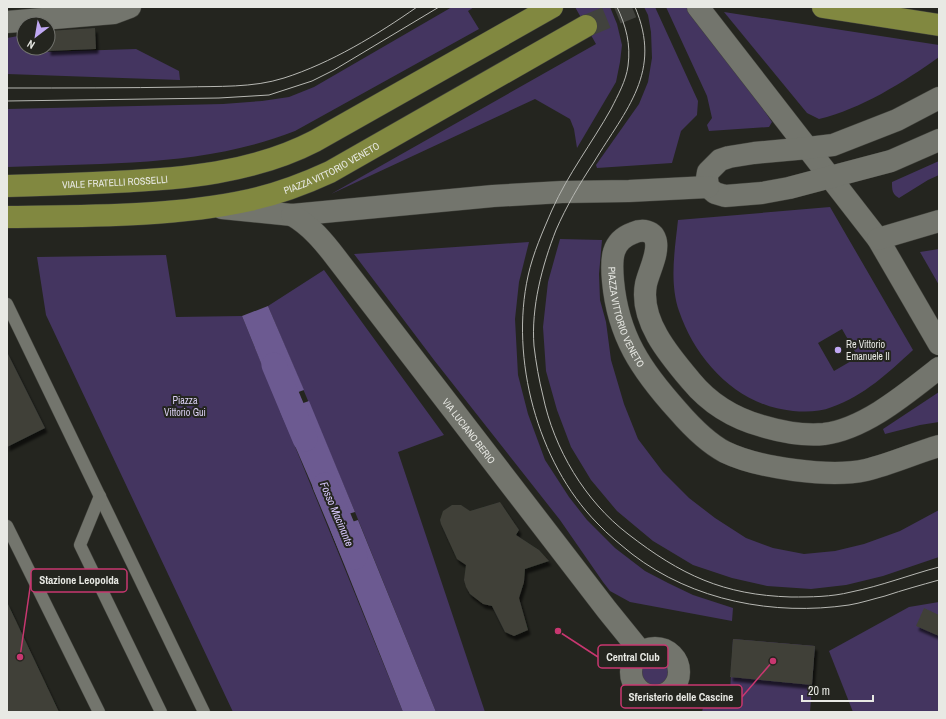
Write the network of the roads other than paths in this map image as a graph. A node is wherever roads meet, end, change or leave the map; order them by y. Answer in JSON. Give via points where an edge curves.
{"nodes":[{"id":1,"x":130,"y":7,"type":"edge"},
{"id":2,"x":552,"y":7,"type":"edge"},
{"id":3,"x":698,"y":7,"type":"edge"},
{"id":4,"x":823,"y":7,"type":"edge"},
{"id":5,"x":7,"y":22,"type":"edge"},
{"id":6,"x":939,"y":25,"type":"edge"},
{"id":7,"x":586,"y":26,"type":"tunnel mouth"},
{"id":8,"x":939,"y":98,"type":"edge"},
{"id":9,"x":939,"y":140,"type":"edge"},
{"id":10,"x":808,"y":148,"type":"junction"},
{"id":11,"x":830,"y":177,"type":"junction"},
{"id":12,"x":7,"y":186,"type":"edge"},
{"id":13,"x":708,"y":187,"type":"junction"},
{"id":14,"x":215,"y":207,"type":"junction"},
{"id":15,"x":292,"y":215,"type":"junction"},
{"id":16,"x":7,"y":218,"type":"edge"},
{"id":17,"x":939,"y":221,"type":"edge"},
{"id":18,"x":878,"y":239,"type":"junction"},
{"id":19,"x":7,"y":304,"type":"edge"},
{"id":20,"x":939,"y":344,"type":"edge"},
{"id":21,"x":939,"y":368,"type":"edge"},
{"id":22,"x":939,"y":446,"type":"edge"},
{"id":23,"x":100,"y":496,"type":"junction"},
{"id":24,"x":7,"y":526,"type":"edge"},
{"id":25,"x":641,"y":652,"type":"junction"},
{"id":26,"x":661,"y":704,"type":"edge"},
{"id":27,"x":99,"y":712,"type":"edge"},
{"id":28,"x":161,"y":712,"type":"edge"},
{"id":29,"x":204,"y":712,"type":"edge"}],
"edges":[{"from":1,"to":5,"type":"street","via":[[114,12]]},
{"from":2,"to":12,"type":"main road","name":"VIALE FRATELLI ROSSELLI","via":[[304,147],[257,164],[187,177]]},
{"from":3,"to":10,"type":"street"},
{"from":4,"to":6,"type":"main road"},
{"from":7,"to":14,"type":"main road","name":"PIAZZA VITTORIO VENETO","via":[[330,172],[285,190]]},
{"from":8,"to":10,"type":"street","via":[[898,120],[857,136],[833,144]]},
{"from":9,"to":11,"type":"street","via":[[892,161]]},
{"from":10,"to":11,"type":"street"},
{"from":10,"to":13,"type":"street","via":[[747,154],[720,160],[708,172]]},
{"from":11,"to":13,"type":"street","via":[[762,193],[725,196],[715,193]]},
{"from":11,"to":18,"type":"street"},
{"from":13,"to":15,"type":"street","via":[[493,196]]},
{"from":14,"to":15,"type":"street"},
{"from":14,"to":16,"type":"main road","via":[[157,213]]},
{"from":15,"to":25,"type":"street","name":"VIA LUCIANO BERIO","via":[[314,231],[337,259]]},
{"from":17,"to":18,"type":"street"},
{"from":18,"to":20,"type":"street"},
{"from":19,"to":23,"type":"lane"},
{"from":21,"to":22,"type":"street","name":"PIAZZA VITTORIO VENETO","via":[[867,419],[838,431],[824,434],[795,434],[753,424],[728,413],[705,397],[667,352],[657,334],[645,298],[656,245],[654,237],[647,230],[641,230],[623,238],[615,248],[612,269],[614,291],[624,332],[633,351],[648,375],[683,416],[697,431],[724,451],[745,459],[796,470],[843,472],[882,466]]},
{"from":23,"to":28,"type":"lane","via":[[80,545]]},
{"from":23,"to":29,"type":"lane"},
{"from":24,"to":27,"type":"lane"},
{"from":25,"to":26,"type":"street","via":[[632,666],[633,682],[638,689],[653,696]]},
{"from":25,"to":26,"type":"street","via":[[657,648],[664,650],[672,654],[679,667],[677,682]]}]}
